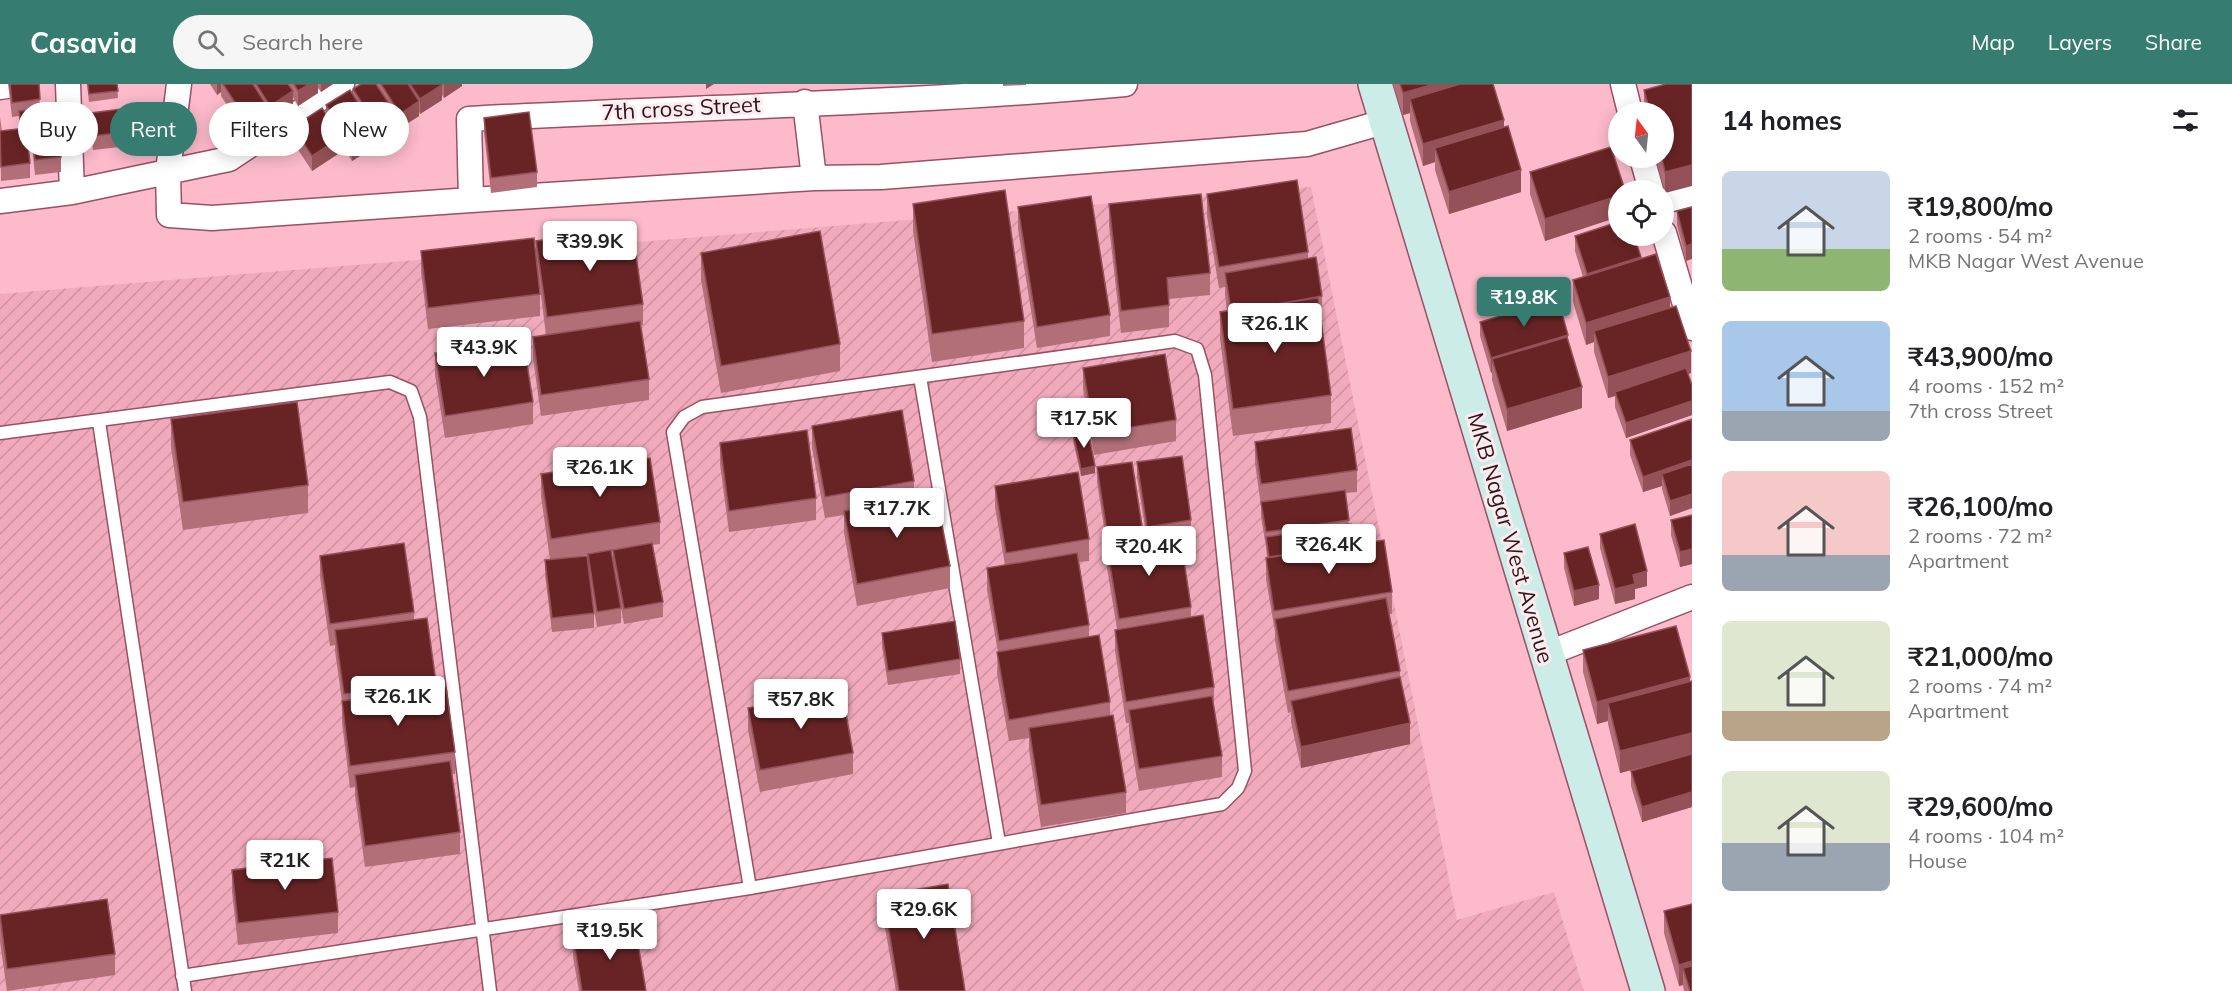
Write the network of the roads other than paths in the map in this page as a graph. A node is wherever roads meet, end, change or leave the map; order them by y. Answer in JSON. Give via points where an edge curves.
{"nodes":[{"id":1,"x":21,"y":84,"type":"edge"},
{"id":2,"x":68,"y":84,"type":"edge"},
{"id":3,"x":179,"y":84,"type":"edge"},
{"id":4,"x":342,"y":84,"type":"edge"},
{"id":5,"x":1125,"y":84,"type":"edge"},
{"id":6,"x":1375,"y":84,"type":"edge"},
{"id":7,"x":1623,"y":84,"type":"edge"},
{"id":8,"x":0,"y":87,"type":"edge"},
{"id":9,"x":892,"y":92,"type":"edge"},
{"id":10,"x":805,"y":102,"type":"junction"},
{"id":11,"x":1628,"y":102,"type":"edge"},
{"id":12,"x":1387,"y":121,"type":"junction"},
{"id":13,"x":168,"y":171,"type":"junction"},
{"id":14,"x":814,"y":178,"type":"junction"},
{"id":15,"x":72,"y":192,"type":"junction"},
{"id":16,"x":1692,"y":194,"type":"edge"},
{"id":17,"x":1674,"y":198,"type":"edge"},
{"id":18,"x":471,"y":200,"type":"junction"},
{"id":19,"x":0,"y":201,"type":"edge"},
{"id":20,"x":1668,"y":246,"type":"edge"},
{"id":21,"x":1692,"y":328,"type":"edge"},
{"id":22,"x":920,"y":376,"type":"junction"},
{"id":23,"x":99,"y":422,"type":"junction"},
{"id":24,"x":0,"y":433,"type":"edge"},
{"id":25,"x":1692,"y":597,"type":"edge"},
{"id":26,"x":1544,"y":654,"type":"junction"},
{"id":27,"x":999,"y":843,"type":"junction"},
{"id":28,"x":750,"y":888,"type":"junction"},
{"id":29,"x":482,"y":928,"type":"junction"},
{"id":30,"x":182,"y":976,"type":"junction"},
{"id":31,"x":185,"y":991,"type":"edge"},
{"id":32,"x":490,"y":991,"type":"edge"},
{"id":33,"x":1648,"y":991,"type":"edge"}],
"edges":[{"from":1,"to":8,"type":"street"},
{"from":2,"to":15,"type":"street"},
{"from":3,"to":13,"type":"street"},
{"from":4,"to":13,"type":"street","via":[[229,159]]},
{"from":5,"to":9,"type":"street","name":"7th cross Street"},
{"from":6,"to":12,"type":"main road","name":"MKB Nagar West Avenue"},
{"from":7,"to":11,"type":"street"},
{"from":9,"to":10,"type":"street","name":"7th cross Street"},
{"from":10,"to":14,"type":"street"},
{"from":10,"to":18,"type":"street","name":"7th cross Street","via":[[469,119]]},
{"from":12,"to":14,"type":"street","via":[[1307,144],[882,177]]},
{"from":12,"to":26,"type":"main road","name":"MKB Nagar West Avenue"},
{"from":13,"to":15,"type":"street"},
{"from":13,"to":18,"type":"street","via":[[169,215],[212,218]]},
{"from":14,"to":18,"type":"street"},
{"from":15,"to":19,"type":"street"},
{"from":16,"to":17,"type":"street"},
{"from":20,"to":21,"type":"street"},
{"from":22,"to":27,"type":"lane"},
{"from":22,"to":27,"type":"lane","via":[[1176,341],[1197,349],[1206,375],[1245,771],[1238,788],[1222,804]]},
{"from":22,"to":28,"type":"lane","via":[[702,407],[684,417],[674,432]]},
{"from":23,"to":24,"type":"lane"},
{"from":23,"to":29,"type":"lane","via":[[390,382],[411,391],[420,417]]},
{"from":23,"to":30,"type":"lane"},
{"from":25,"to":26,"type":"street"},
{"from":26,"to":33,"type":"main road","name":"MKB Nagar West Avenue"},
{"from":27,"to":28,"type":"lane"},
{"from":28,"to":29,"type":"lane"},
{"from":29,"to":30,"type":"lane"},
{"from":29,"to":32,"type":"lane"},
{"from":30,"to":31,"type":"lane"}]}
